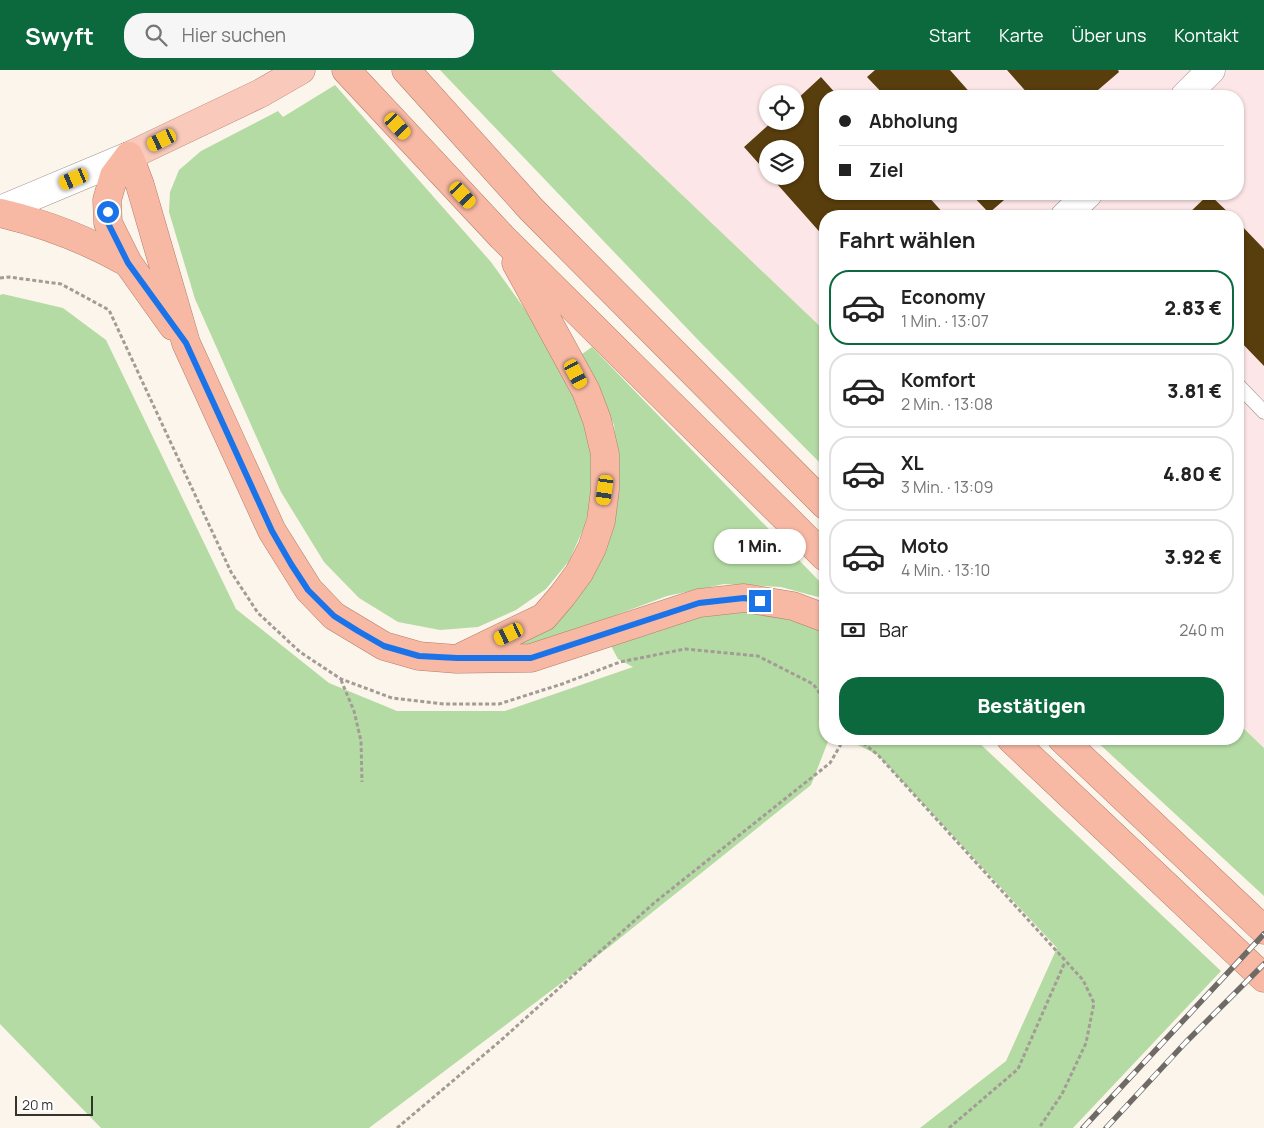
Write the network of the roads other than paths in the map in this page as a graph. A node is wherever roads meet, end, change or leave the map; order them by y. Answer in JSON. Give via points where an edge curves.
{"nodes":[{"id":1,"x":301,"y":70,"type":"edge"},
{"id":2,"x":346,"y":70,"type":"edge"},
{"id":3,"x":406,"y":70,"type":"edge"},
{"id":4,"x":1212,"y":70,"type":"edge"},
{"id":5,"x":1191,"y":90,"type":"edge"},
{"id":6,"x":129,"y":156,"type":"junction"},
{"id":7,"x":1083,"y":200,"type":"edge"},
{"id":8,"x":1074,"y":210,"type":"edge"},
{"id":9,"x":0,"y":211,"type":"edge"},
{"id":10,"x":502,"y":237,"type":"junction"},
{"id":11,"x":128,"y":263,"type":"junction"},
{"id":12,"x":186,"y":343,"type":"junction"},
{"id":13,"x":1244,"y":391,"type":"edge"},
{"id":14,"x":1264,"y":412,"type":"edge"},
{"id":15,"x":819,"y":499,"type":"edge"},
{"id":16,"x":819,"y":551,"type":"edge"},
{"id":17,"x":819,"y":616,"type":"edge"},
{"id":18,"x":457,"y":658,"type":"junction"},
{"id":19,"x":1017,"y":745,"type":"edge"},
{"id":20,"x":1068,"y":745,"type":"edge"},
{"id":21,"x":1264,"y":930,"type":"edge"},
{"id":22,"x":1264,"y":978,"type":"edge"}],
"edges":[{"from":1,"to":6,"type":"main road"},
{"from":2,"to":10,"type":"highway"},
{"from":3,"to":15,"type":"highway","via":[[531,209]]},
{"from":4,"to":5,"type":"main road"},
{"from":6,"to":9,"type":"main road"},
{"from":6,"to":11,"type":"highway","via":[[114,176],[107,200],[108,223]]},
{"from":6,"to":12,"type":"highway"},
{"from":7,"to":8,"type":"main road"},
{"from":9,"to":11,"type":"highway","via":[[64,231]]},
{"from":10,"to":16,"type":"highway"},
{"from":10,"to":18,"type":"highway","via":[[586,391],[605,454],[605,490],[601,521],[592,548],[579,573],[544,617]]},
{"from":11,"to":12,"type":"highway"},
{"from":12,"to":18,"type":"highway","via":[[272,531],[308,590],[334,616],[384,646],[419,656]]},
{"from":13,"to":14,"type":"lane"},
{"from":17,"to":18,"type":"highway","via":[[793,606],[744,598],[699,603],[531,658]]},
{"from":19,"to":22,"type":"highway"},
{"from":20,"to":21,"type":"highway"}]}
